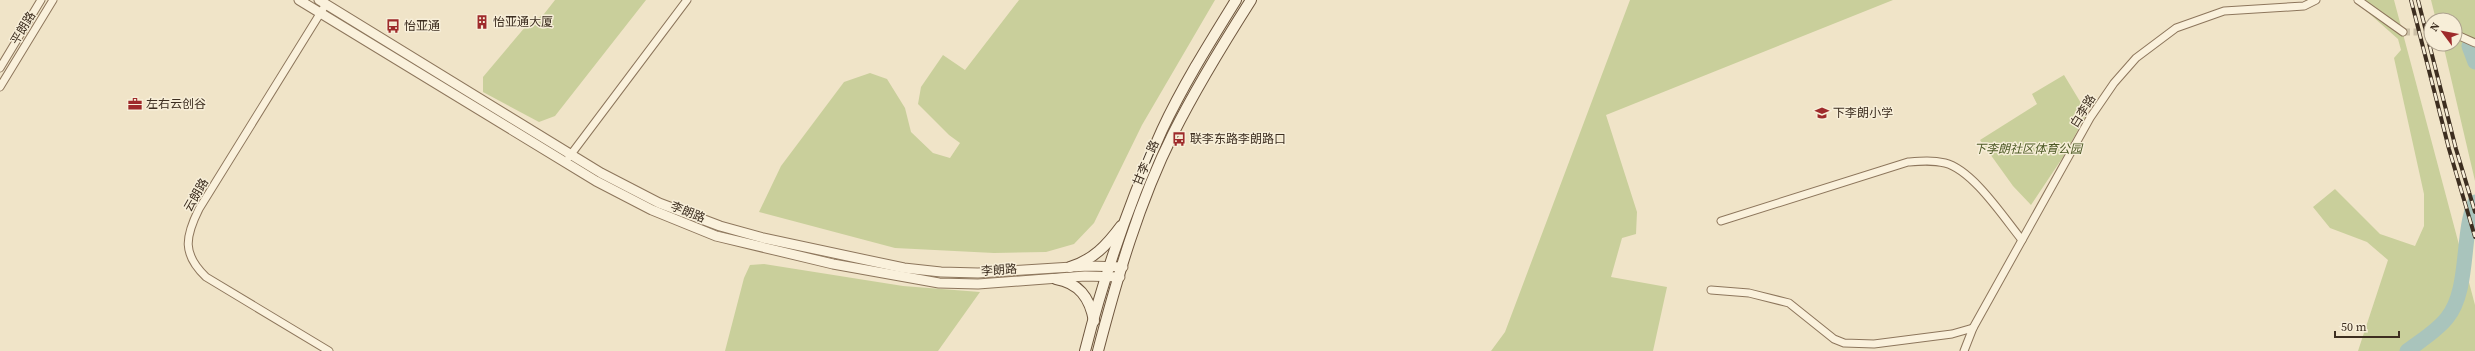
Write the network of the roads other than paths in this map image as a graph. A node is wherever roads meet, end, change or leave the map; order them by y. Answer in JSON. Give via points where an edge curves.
{"nodes":[{"id":1,"x":41,"y":0,"type":"edge"},
{"id":2,"x":52,"y":0,"type":"edge"},
{"id":3,"x":300,"y":0,"type":"edge"},
{"id":4,"x":687,"y":0,"type":"edge"},
{"id":5,"x":1236,"y":0,"type":"edge"},
{"id":6,"x":1251,"y":0,"type":"edge"},
{"id":7,"x":2316,"y":0,"type":"edge"},
{"id":8,"x":2358,"y":0,"type":"edge"},
{"id":9,"x":323,"y":2,"type":"edge"},
{"id":10,"x":321,"y":13,"type":"junction"},
{"id":11,"x":2403,"y":32,"type":"tunnel mouth"},
{"id":12,"x":2463,"y":38,"type":"edge"},
{"id":13,"x":2475,"y":43,"type":"edge"},
{"id":14,"x":0,"y":68,"type":"edge"},
{"id":15,"x":0,"y":87,"type":"edge"},
{"id":16,"x":571,"y":154,"type":"junction"},
{"id":17,"x":565,"y":162,"type":"junction"},
{"id":18,"x":1129,"y":214,"type":"junction"},
{"id":19,"x":1721,"y":221,"type":"dead end"},
{"id":20,"x":2022,"y":240,"type":"junction"},
{"id":21,"x":1111,"y":266,"type":"junction"},
{"id":22,"x":1123,"y":266,"type":"junction"},
{"id":23,"x":1070,"y":267,"type":"junction"},
{"id":24,"x":1108,"y":277,"type":"junction"},
{"id":25,"x":1120,"y":277,"type":"junction"},
{"id":26,"x":1056,"y":278,"type":"junction"},
{"id":27,"x":1711,"y":290,"type":"dead end"},
{"id":28,"x":1094,"y":322,"type":"junction"},
{"id":29,"x":1973,"y":328,"type":"junction"},
{"id":30,"x":329,"y":351,"type":"edge"},
{"id":31,"x":1085,"y":351,"type":"edge"},
{"id":32,"x":1098,"y":351,"type":"edge"},
{"id":33,"x":1964,"y":351,"type":"edge"}],
"edges":[{"from":1,"to":14,"type":"street","name":"平朗路"},
{"from":2,"to":15,"type":"street","name":"平朗路"},
{"from":3,"to":10,"type":"street","name":"李朗路"},
{"from":4,"to":16,"type":"street"},
{"from":5,"to":18,"type":"main road","name":"甘李二路","via":[[1163,129]]},
{"from":6,"to":22,"type":"main road","name":"甘李二路","via":[[1173,134],[1144,204]]},
{"from":7,"to":20,"type":"street","name":"白李路","via":[[2304,6],[2224,11],[2176,28],[2136,58],[2114,83],[2090,118]]},
{"from":8,"to":11,"type":"street"},
{"from":9,"to":10,"type":"street","name":"云朗路"},
{"from":9,"to":16,"type":"street","name":"李朗路"},
{"from":10,"to":17,"type":"street","name":"李朗路"},
{"from":10,"to":30,"type":"street","name":"云朗路","via":[[199,209],[187,240],[189,254],[196,267],[206,277]]},
{"from":12,"to":13,"type":"street"},
{"from":16,"to":17,"type":"street"},
{"from":16,"to":23,"type":"street","name":"李朗路","via":[[659,203],[694,217],[763,238],[904,268],[941,272],[978,274]]},
{"from":17,"to":26,"type":"street","name":"李朗路","via":[[652,210],[716,236],[761,248],[902,278],[939,282],[978,284]]},
{"from":18,"to":21,"type":"main road","name":"甘李二路"},
{"from":18,"to":23,"type":"main road","via":[[1116,234],[1099,251],[1081,264]]},
{"from":19,"to":20,"type":"street","via":[[1908,162],[1928,160],[1946,163],[1974,182]]},
{"from":20,"to":29,"type":"street","name":"白李路"},
{"from":21,"to":22,"type":"street","name":"李朗路"},
{"from":21,"to":23,"type":"street","name":"李朗路"},
{"from":21,"to":24,"type":"main road","name":"甘李二路"},
{"from":22,"to":25,"type":"main road","name":"甘李二路"},
{"from":24,"to":25,"type":"street","name":"李朗路"},
{"from":24,"to":26,"type":"street","name":"李朗路"},
{"from":24,"to":28,"type":"main road","name":"甘李二路"},
{"from":25,"to":32,"type":"main road","name":"甘李二路"},
{"from":26,"to":28,"type":"main road","via":[[1066,281],[1082,292],[1092,309]]},
{"from":27,"to":29,"type":"street","via":[[1749,293],[1789,303],[1834,339],[1844,343],[1874,344],[1952,334]]},
{"from":28,"to":31,"type":"main road","name":"甘李二路"},
{"from":29,"to":33,"type":"street","name":"白李路"}]}
